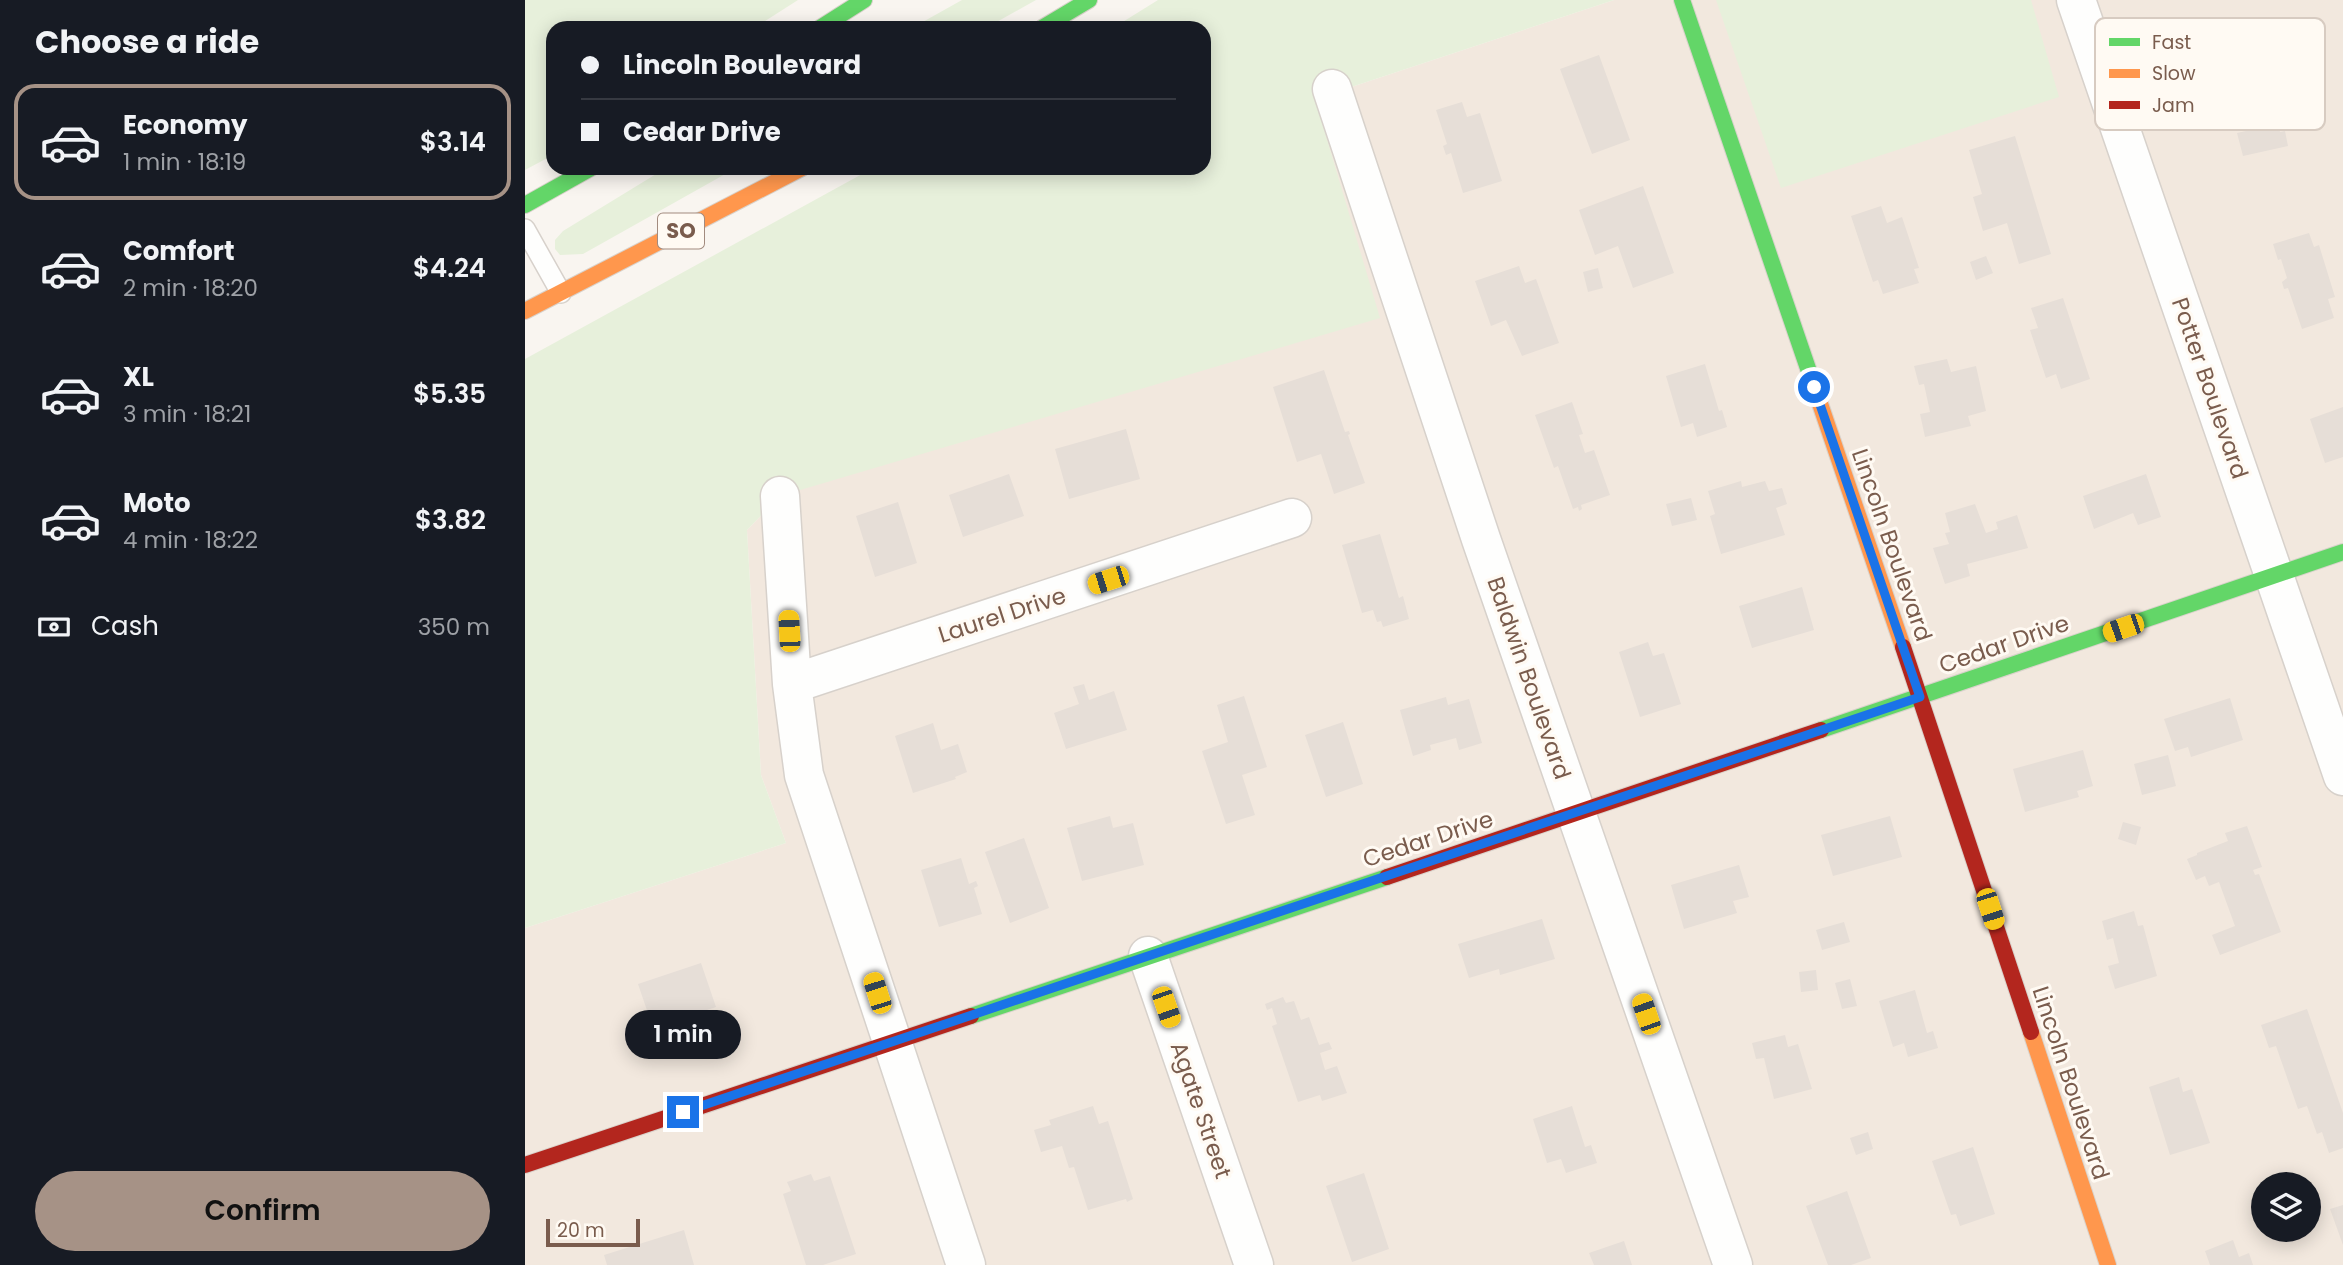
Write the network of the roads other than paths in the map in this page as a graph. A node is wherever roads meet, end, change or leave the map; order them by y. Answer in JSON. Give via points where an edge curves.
{"nodes":[{"id":1,"x":864,"y":0,"type":"edge"},
{"id":2,"x":1089,"y":0,"type":"edge"},
{"id":3,"x":1682,"y":0,"type":"edge"},
{"id":4,"x":2076,"y":0,"type":"edge"},
{"id":5,"x":831,"y":21,"type":"edge"},
{"id":6,"x":1054,"y":21,"type":"edge"},
{"id":7,"x":2095,"y":55,"type":"edge"},
{"id":8,"x":1332,"y":89,"type":"dead end"},
{"id":9,"x":2121,"y":130,"type":"edge"},
{"id":10,"x":579,"y":175,"type":"edge"},
{"id":11,"x":789,"y":175,"type":"edge"},
{"id":12,"x":525,"y":205,"type":"edge"},
{"id":13,"x":525,"y":229,"type":"edge"},
{"id":14,"x":561,"y":293,"type":"junction"},
{"id":15,"x":525,"y":312,"type":"edge"},
{"id":16,"x":781,"y":496,"type":"dead end"},
{"id":17,"x":1292,"y":519,"type":"dead end"},
{"id":18,"x":2343,"y":552,"type":"edge"},
{"id":19,"x":2275,"y":576,"type":"junction"},
{"id":20,"x":792,"y":684,"type":"junction"},
{"id":21,"x":1920,"y":697,"type":"junction"},
{"id":22,"x":2343,"y":776,"type":"edge"},
{"id":23,"x":1576,"y":814,"type":"junction"},
{"id":24,"x":1149,"y":956,"type":"junction"},
{"id":25,"x":893,"y":1041,"type":"junction"},
{"id":26,"x":525,"y":1165,"type":"edge"},
{"id":27,"x":966,"y":1265,"type":"edge"},
{"id":28,"x":1254,"y":1265,"type":"edge"},
{"id":29,"x":1733,"y":1265,"type":"edge"},
{"id":30,"x":2108,"y":1265,"type":"edge"}],
"edges":[{"from":1,"to":5,"type":"main road"},
{"from":2,"to":6,"type":"main road"},
{"from":3,"to":21,"type":"main road","name":"Lincoln Boulevard"},
{"from":4,"to":7,"type":"street","name":"Potter Boulevard"},
{"from":8,"to":23,"type":"street","name":"Baldwin Boulevard"},
{"from":9,"to":19,"type":"street","name":"Potter Boulevard"},
{"from":10,"to":12,"type":"main road"},
{"from":11,"to":14,"type":"main road","number":"SO"},
{"from":13,"to":14,"type":"lane"},
{"from":14,"to":15,"type":"main road","number":"SO"},
{"from":16,"to":20,"type":"street"},
{"from":17,"to":20,"type":"street","name":"Laurel Drive"},
{"from":18,"to":19,"type":"main road","name":"Cedar Drive"},
{"from":19,"to":21,"type":"main road","name":"Cedar Drive"},
{"from":19,"to":22,"type":"street","name":"Potter Boulevard"},
{"from":20,"to":25,"type":"street","via":[[804,775]]},
{"from":21,"to":23,"type":"main road","name":"Cedar Drive"},
{"from":21,"to":30,"type":"main road","name":"Lincoln Boulevard"},
{"from":23,"to":24,"type":"main road","name":"Cedar Drive"},
{"from":23,"to":29,"type":"street","name":"Baldwin Boulevard"},
{"from":24,"to":25,"type":"main road","name":"Cedar Drive"},
{"from":24,"to":28,"type":"street","name":"Agate Street"},
{"from":25,"to":26,"type":"main road","name":"Cedar Drive"},
{"from":25,"to":27,"type":"street"}]}
